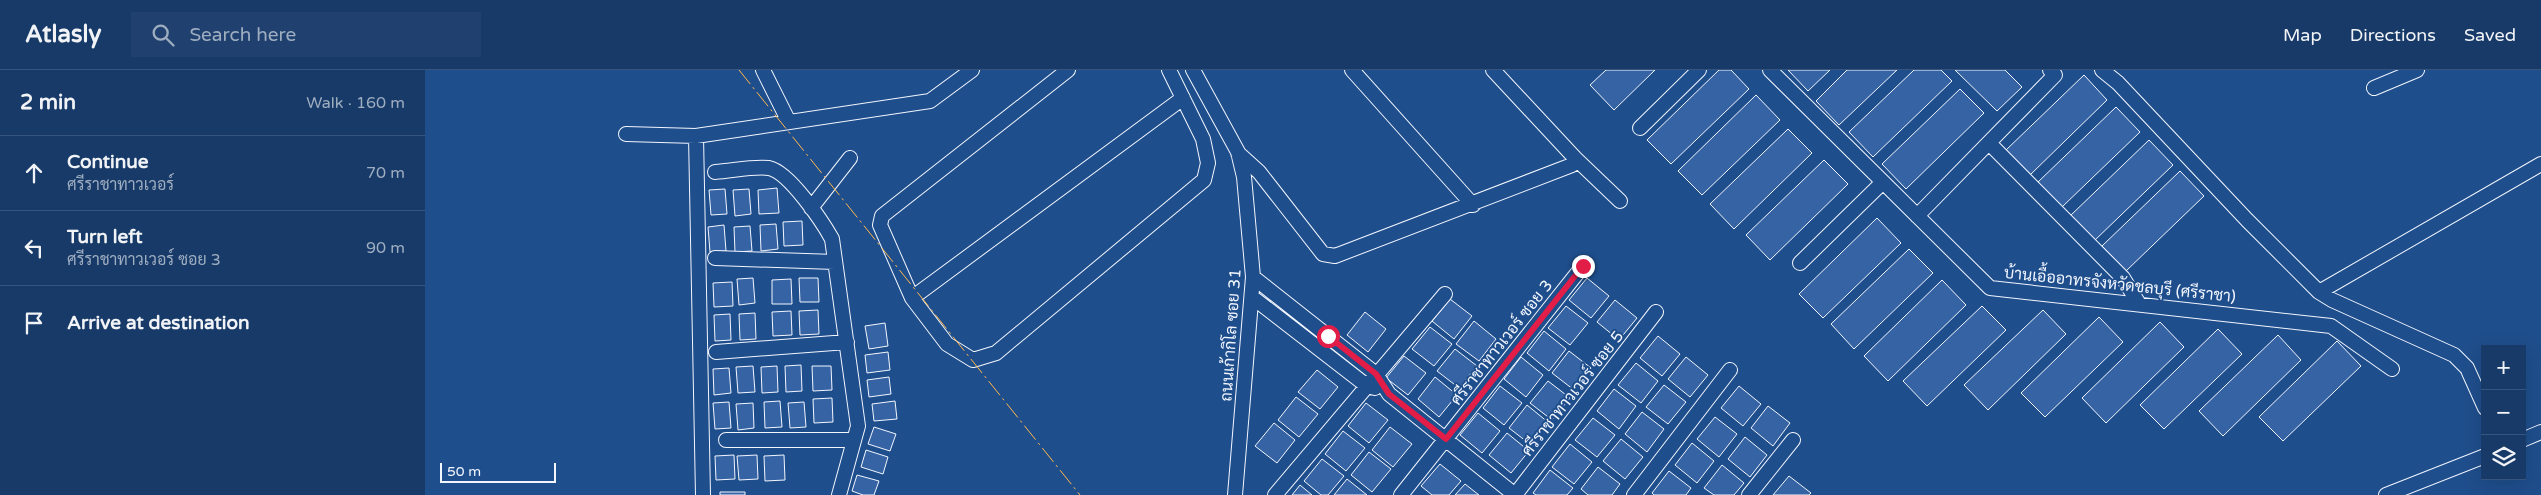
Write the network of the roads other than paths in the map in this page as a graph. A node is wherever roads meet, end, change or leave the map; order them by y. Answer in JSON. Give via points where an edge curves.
{"nodes":[{"id":1,"x":763,"y":70,"type":"edge"},
{"id":2,"x":972,"y":70,"type":"edge"},
{"id":3,"x":1068,"y":70,"type":"edge"},
{"id":4,"x":1169,"y":70,"type":"edge"},
{"id":5,"x":1193,"y":70,"type":"edge"},
{"id":6,"x":1351,"y":70,"type":"edge"},
{"id":7,"x":1493,"y":70,"type":"edge"},
{"id":8,"x":1699,"y":70,"type":"edge"},
{"id":9,"x":1770,"y":70,"type":"edge"},
{"id":10,"x":2050,"y":70,"type":"edge"},
{"id":11,"x":2102,"y":70,"type":"edge"},
{"id":12,"x":2417,"y":70,"type":"edge"},
{"id":13,"x":2373,"y":88,"type":"dead end"},
{"id":14,"x":1183,"y":98,"type":"junction"},
{"id":15,"x":789,"y":122,"type":"junction"},
{"id":16,"x":1640,"y":128,"type":"dead end"},
{"id":17,"x":626,"y":134,"type":"dead end"},
{"id":18,"x":696,"y":136,"type":"junction"},
{"id":19,"x":1989,"y":142,"type":"junction"},
{"id":20,"x":1238,"y":152,"type":"junction"},
{"id":21,"x":850,"y":158,"type":"dead end"},
{"id":22,"x":1575,"y":158,"type":"junction"},
{"id":23,"x":2541,"y":164,"type":"edge"},
{"id":24,"x":715,"y":172,"type":"dead end"},
{"id":25,"x":1883,"y":182,"type":"junction"},
{"id":26,"x":1620,"y":201,"type":"dead end"},
{"id":27,"x":1473,"y":205,"type":"junction"},
{"id":28,"x":811,"y":208,"type":"junction"},
{"id":29,"x":1917,"y":216,"type":"junction"},
{"id":30,"x":715,"y":258,"type":"dead end"},
{"id":31,"x":835,"y":262,"type":"junction"},
{"id":32,"x":1800,"y":263,"type":"dead end"},
{"id":33,"x":1583,"y":266,"type":"dead end"},
{"id":34,"x":1253,"y":278,"type":"junction"},
{"id":35,"x":2319,"y":292,"type":"junction"},
{"id":36,"x":1445,"y":294,"type":"dead end"},
{"id":37,"x":1252,"y":297,"type":"junction"},
{"id":38,"x":912,"y":298,"type":"junction"},
{"id":39,"x":2139,"y":304,"type":"junction"},
{"id":40,"x":1656,"y":312,"type":"dead end"},
{"id":41,"x":847,"y":342,"type":"junction"},
{"id":42,"x":716,"y":352,"type":"dead end"},
{"id":43,"x":2392,"y":368,"type":"dead end"},
{"id":44,"x":1731,"y":370,"type":"dead end"},
{"id":45,"x":1376,"y":374,"type":"junction"},
{"id":46,"x":1367,"y":386,"type":"junction"},
{"id":47,"x":1389,"y":394,"type":"junction"},
{"id":48,"x":2481,"y":399,"type":"edge"},
{"id":49,"x":2541,"y":434,"type":"edge"},
{"id":50,"x":1446,"y":439,"type":"junction"},
{"id":51,"x":2526,"y":439,"type":"edge"},
{"id":52,"x":726,"y":440,"type":"dead end"},
{"id":53,"x":854,"y":440,"type":"junction"},
{"id":54,"x":1793,"y":440,"type":"dead end"},
{"id":55,"x":2481,"y":458,"type":"edge"},
{"id":56,"x":703,"y":495,"type":"edge"},
{"id":57,"x":839,"y":495,"type":"edge"},
{"id":58,"x":1235,"y":495,"type":"edge"},
{"id":59,"x":1275,"y":495,"type":"edge"},
{"id":60,"x":1401,"y":495,"type":"edge"},
{"id":61,"x":1515,"y":495,"type":"edge"},
{"id":62,"x":1634,"y":495,"type":"edge"},
{"id":63,"x":1749,"y":495,"type":"edge"},
{"id":64,"x":2386,"y":495,"type":"edge"}],
"edges":[{"from":1,"to":15,"type":"street"},
{"from":2,"to":15,"type":"street","via":[[930,101]]},
{"from":3,"to":38,"type":"street","via":[[882,216],[879,225]]},
{"from":4,"to":14,"type":"street"},
{"from":5,"to":20,"type":"street","name":"ถนนเก้ากิโล ซอย 31"},
{"from":6,"to":27,"type":"street"},
{"from":7,"to":22,"type":"street"},
{"from":8,"to":16,"type":"street"},
{"from":9,"to":25,"type":"street","name":"บ้านเอื้ออาทรจังหวัดชลบุรี (ศรีราชา)"},
{"from":10,"to":19,"type":"street","via":[[2055,75]]},
{"from":11,"to":35,"type":"street"},
{"from":12,"to":13,"type":"street"},
{"from":14,"to":38,"type":"street"},
{"from":14,"to":38,"type":"street","via":[[1203,140],[1208,163],[1204,180],[996,353],[973,360],[947,344]]},
{"from":15,"to":18,"type":"street"},
{"from":17,"to":18,"type":"street"},
{"from":18,"to":56,"type":"street"},
{"from":19,"to":29,"type":"street"},
{"from":19,"to":39,"type":"street","via":[[2123,278]]},
{"from":20,"to":27,"type":"street","via":[[1259,172],[1323,254],[1335,256]]},
{"from":20,"to":34,"type":"street","name":"ถนนเก้ากิโล ซอย 31","via":[[1244,177]]},
{"from":21,"to":28,"type":"street"},
{"from":22,"to":26,"type":"street"},
{"from":22,"to":27,"type":"street","via":[[1572,165]]},
{"from":23,"to":35,"type":"street"},
{"from":24,"to":28,"type":"street","via":[[769,168],[784,176]]},
{"from":25,"to":29,"type":"street","name":"บ้านเอื้ออาทรจังหวัดชลบุรี (ศรีราชา)"},
{"from":25,"to":32,"type":"street"},
{"from":28,"to":31,"type":"street","via":[[832,239]]},
{"from":29,"to":39,"type":"street","name":"บ้านเอื้ออาทรจังหวัดชลบุรี (ศรีราชา)","via":[[1990,288]]},
{"from":30,"to":31,"type":"street"},
{"from":31,"to":41,"type":"street"},
{"from":33,"to":50,"type":"street","name":"ศรีราชาทาวเวอร์ ซอย 3"},
{"from":34,"to":37,"type":"street","name":"ถนนเก้ากิโล ซอย 31"},
{"from":34,"to":45,"type":"street"},
{"from":35,"to":48,"type":"street","via":[[2454,356],[2467,368]]},
{"from":36,"to":45,"type":"street"},
{"from":37,"to":46,"type":"street"},
{"from":37,"to":58,"type":"street","name":"ถนนเก้ากิโล ซอย 31"},
{"from":39,"to":43,"type":"street","name":"บ้านเอื้ออาทรจังหวัดชลบุรี (ศรีราชา)","via":[[2331,326]]},
{"from":40,"to":61,"type":"street","name":"ศรีราชาทาวเวอร์ ซอย 5"},
{"from":41,"to":42,"type":"street"},
{"from":41,"to":53,"type":"street","via":[[858,426]]},
{"from":44,"to":62,"type":"street"},
{"from":45,"to":46,"type":"street"},
{"from":45,"to":47,"type":"street"},
{"from":46,"to":47,"type":"street"},
{"from":46,"to":59,"type":"street"},
{"from":47,"to":50,"type":"street"},
{"from":49,"to":51,"type":"street"},
{"from":50,"to":60,"type":"street","name":"ศรีราชาทาวเวอร์ ซอย 3"},
{"from":50,"to":61,"type":"street"},
{"from":52,"to":53,"type":"street"},
{"from":53,"to":57,"type":"street"},
{"from":54,"to":63,"type":"street"},
{"from":55,"to":64,"type":"street"}]}
